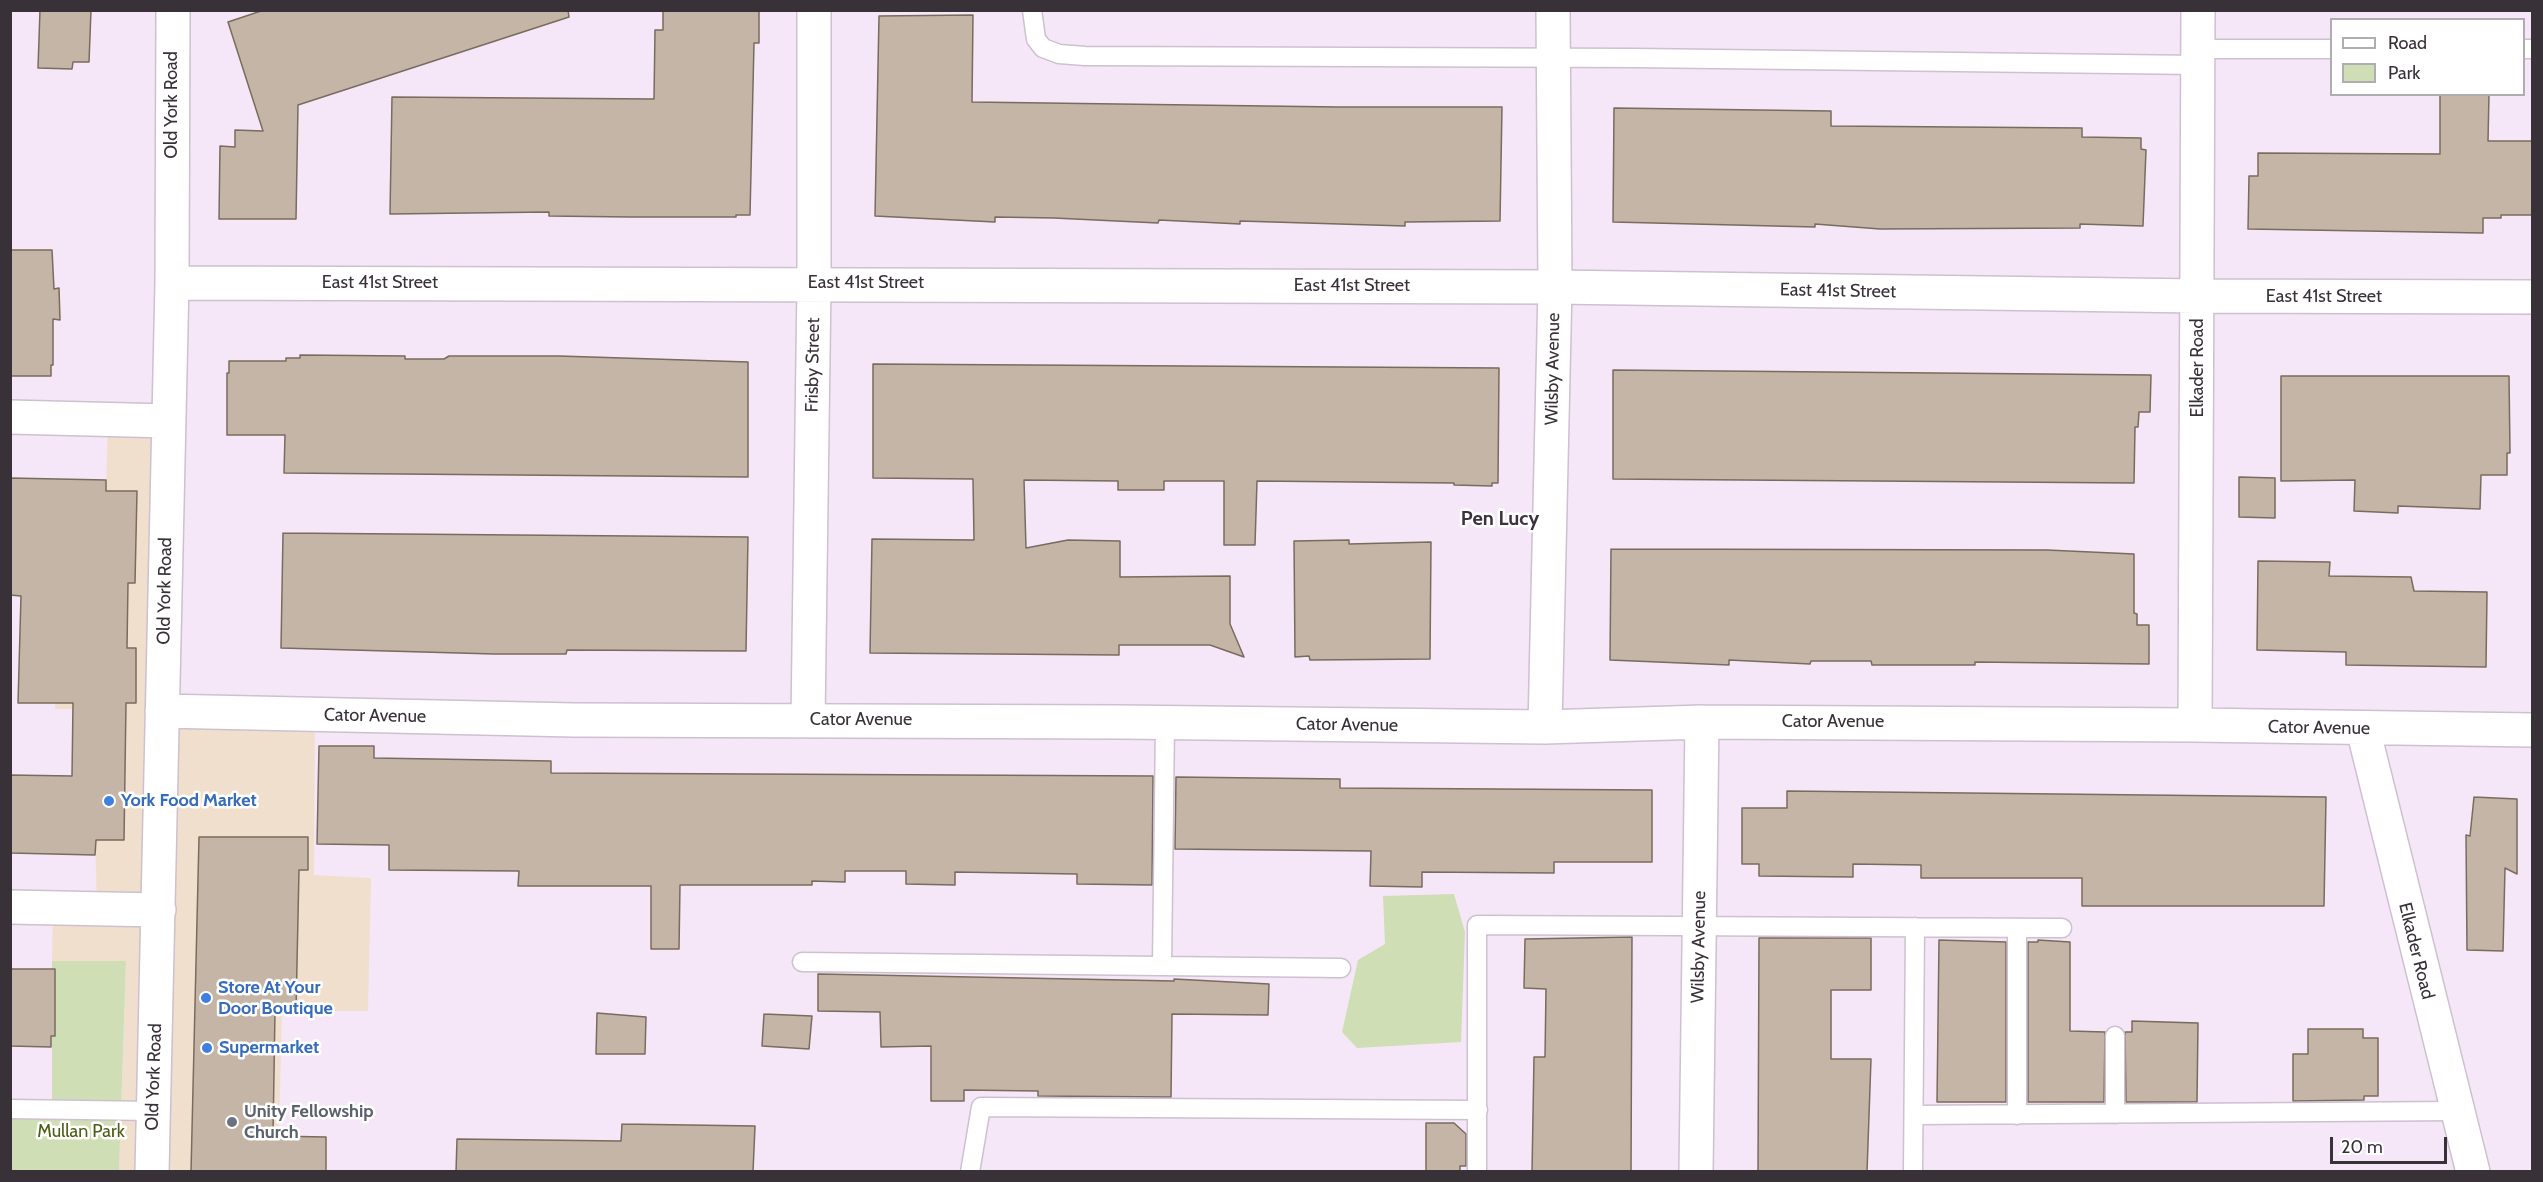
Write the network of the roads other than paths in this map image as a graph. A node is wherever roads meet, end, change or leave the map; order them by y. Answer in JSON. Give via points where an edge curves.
{"nodes":[{"id":1,"x":172,"y":10,"type":"edge"},
{"id":2,"x":814,"y":10,"type":"edge"},
{"id":3,"x":1032,"y":10,"type":"edge"},
{"id":4,"x":1553,"y":10,"type":"edge"},
{"id":5,"x":2198,"y":10,"type":"edge"},
{"id":6,"x":2330,"y":49,"type":"edge"},
{"id":7,"x":1553,"y":57,"type":"junction"},
{"id":8,"x":2199,"y":57,"type":"junction"},
{"id":9,"x":172,"y":283,"type":"junction"},
{"id":10,"x":814,"y":283,"type":"junction"},
{"id":11,"x":1555,"y":287,"type":"junction"},
{"id":12,"x":2198,"y":296,"type":"junction"},
{"id":13,"x":2532,"y":297,"type":"edge"},
{"id":14,"x":10,"y":417,"type":"edge"},
{"id":15,"x":169,"y":421,"type":"junction"},
{"id":16,"x":162,"y":711,"type":"junction"},
{"id":17,"x":808,"y":720,"type":"junction"},
{"id":18,"x":1702,"y":722,"type":"junction"},
{"id":19,"x":1165,"y":723,"type":"junction"},
{"id":20,"x":2195,"y":725,"type":"junction"},
{"id":21,"x":1545,"y":727,"type":"junction"},
{"id":22,"x":2363,"y":729,"type":"junction"},
{"id":23,"x":2532,"y":730,"type":"edge"},
{"id":24,"x":10,"y":907,"type":"edge"},
{"id":25,"x":159,"y":910,"type":"junction"},
{"id":26,"x":1700,"y":925,"type":"junction"},
{"id":27,"x":1916,"y":927,"type":"junction"},
{"id":28,"x":2017,"y":928,"type":"junction"},
{"id":29,"x":2062,"y":928,"type":"dead end"},
{"id":30,"x":802,"y":962,"type":"dead end"},
{"id":31,"x":1162,"y":966,"type":"junction"},
{"id":32,"x":1341,"y":968,"type":"dead end"},
{"id":33,"x":2115,"y":1036,"type":"dead end"},
{"id":34,"x":10,"y":1109,"type":"edge"},
{"id":35,"x":1478,"y":1110,"type":"junction"},
{"id":36,"x":153,"y":1111,"type":"junction"},
{"id":37,"x":2456,"y":1111,"type":"junction"},
{"id":38,"x":2017,"y":1114,"type":"junction"},
{"id":39,"x":2115,"y":1114,"type":"junction"},
{"id":40,"x":1914,"y":1115,"type":"junction"},
{"id":41,"x":152,"y":1172,"type":"edge"},
{"id":42,"x":970,"y":1172,"type":"edge"},
{"id":43,"x":1477,"y":1172,"type":"edge"},
{"id":44,"x":1696,"y":1172,"type":"edge"},
{"id":45,"x":1914,"y":1172,"type":"edge"},
{"id":46,"x":2473,"y":1172,"type":"edge"}],
"edges":[{"from":1,"to":9,"type":"street","name":"Old York Road"},
{"from":2,"to":10,"type":"street","name":"Frisby Street"},
{"from":3,"to":7,"type":"lane","via":[[1036,39],[1043,48],[1059,54]]},
{"from":4,"to":7,"type":"street","name":"Wilsby Avenue"},
{"from":5,"to":8,"type":"street","name":"Elkader Road"},
{"from":6,"to":8,"type":"lane"},
{"from":7,"to":8,"type":"lane"},
{"from":7,"to":11,"type":"street","name":"Wilsby Avenue"},
{"from":8,"to":12,"type":"street","name":"Elkader Road"},
{"from":9,"to":10,"type":"street","name":"East 41st Street"},
{"from":9,"to":15,"type":"street","name":"Old York Road"},
{"from":10,"to":11,"type":"street","name":"East 41st Street"},
{"from":10,"to":17,"type":"street","name":"Frisby Street"},
{"from":11,"to":12,"type":"street","name":"East 41st Street"},
{"from":11,"to":21,"type":"street","name":"Wilsby Avenue"},
{"from":12,"to":13,"type":"street","name":"East 41st Street"},
{"from":12,"to":20,"type":"street","name":"Elkader Road"},
{"from":14,"to":15,"type":"street"},
{"from":15,"to":16,"type":"street","name":"Old York Road"},
{"from":16,"to":17,"type":"street","name":"Cator Avenue","via":[[574,720]]},
{"from":16,"to":25,"type":"street","name":"Old York Road"},
{"from":17,"to":19,"type":"street","name":"Cator Avenue"},
{"from":18,"to":20,"type":"street","name":"Cator Avenue"},
{"from":18,"to":21,"type":"street","name":"Cator Avenue"},
{"from":18,"to":26,"type":"street","name":"Wilsby Avenue"},
{"from":19,"to":21,"type":"street","name":"Cator Avenue"},
{"from":19,"to":31,"type":"lane"},
{"from":20,"to":22,"type":"street","name":"Cator Avenue"},
{"from":22,"to":23,"type":"street","name":"Cator Avenue"},
{"from":22,"to":37,"type":"street","name":"Elkader Road"},
{"from":24,"to":25,"type":"street"},
{"from":25,"to":36,"type":"street","name":"Old York Road"},
{"from":26,"to":27,"type":"lane"},
{"from":26,"to":35,"type":"lane","via":[[1477,925]]},
{"from":26,"to":44,"type":"street","name":"Wilsby Avenue"},
{"from":27,"to":28,"type":"lane"},
{"from":27,"to":40,"type":"lane"},
{"from":28,"to":29,"type":"lane"},
{"from":28,"to":38,"type":"lane"},
{"from":30,"to":31,"type":"lane"},
{"from":31,"to":32,"type":"lane"},
{"from":33,"to":39,"type":"lane"},
{"from":34,"to":36,"type":"lane"},
{"from":35,"to":42,"type":"lane","via":[[981,1107]]},
{"from":35,"to":43,"type":"lane"},
{"from":36,"to":41,"type":"street","name":"Old York Road"},
{"from":37,"to":39,"type":"lane"},
{"from":37,"to":46,"type":"street","name":"Elkader Road"},
{"from":38,"to":39,"type":"lane"},
{"from":38,"to":40,"type":"lane"},
{"from":40,"to":45,"type":"lane"}]}
